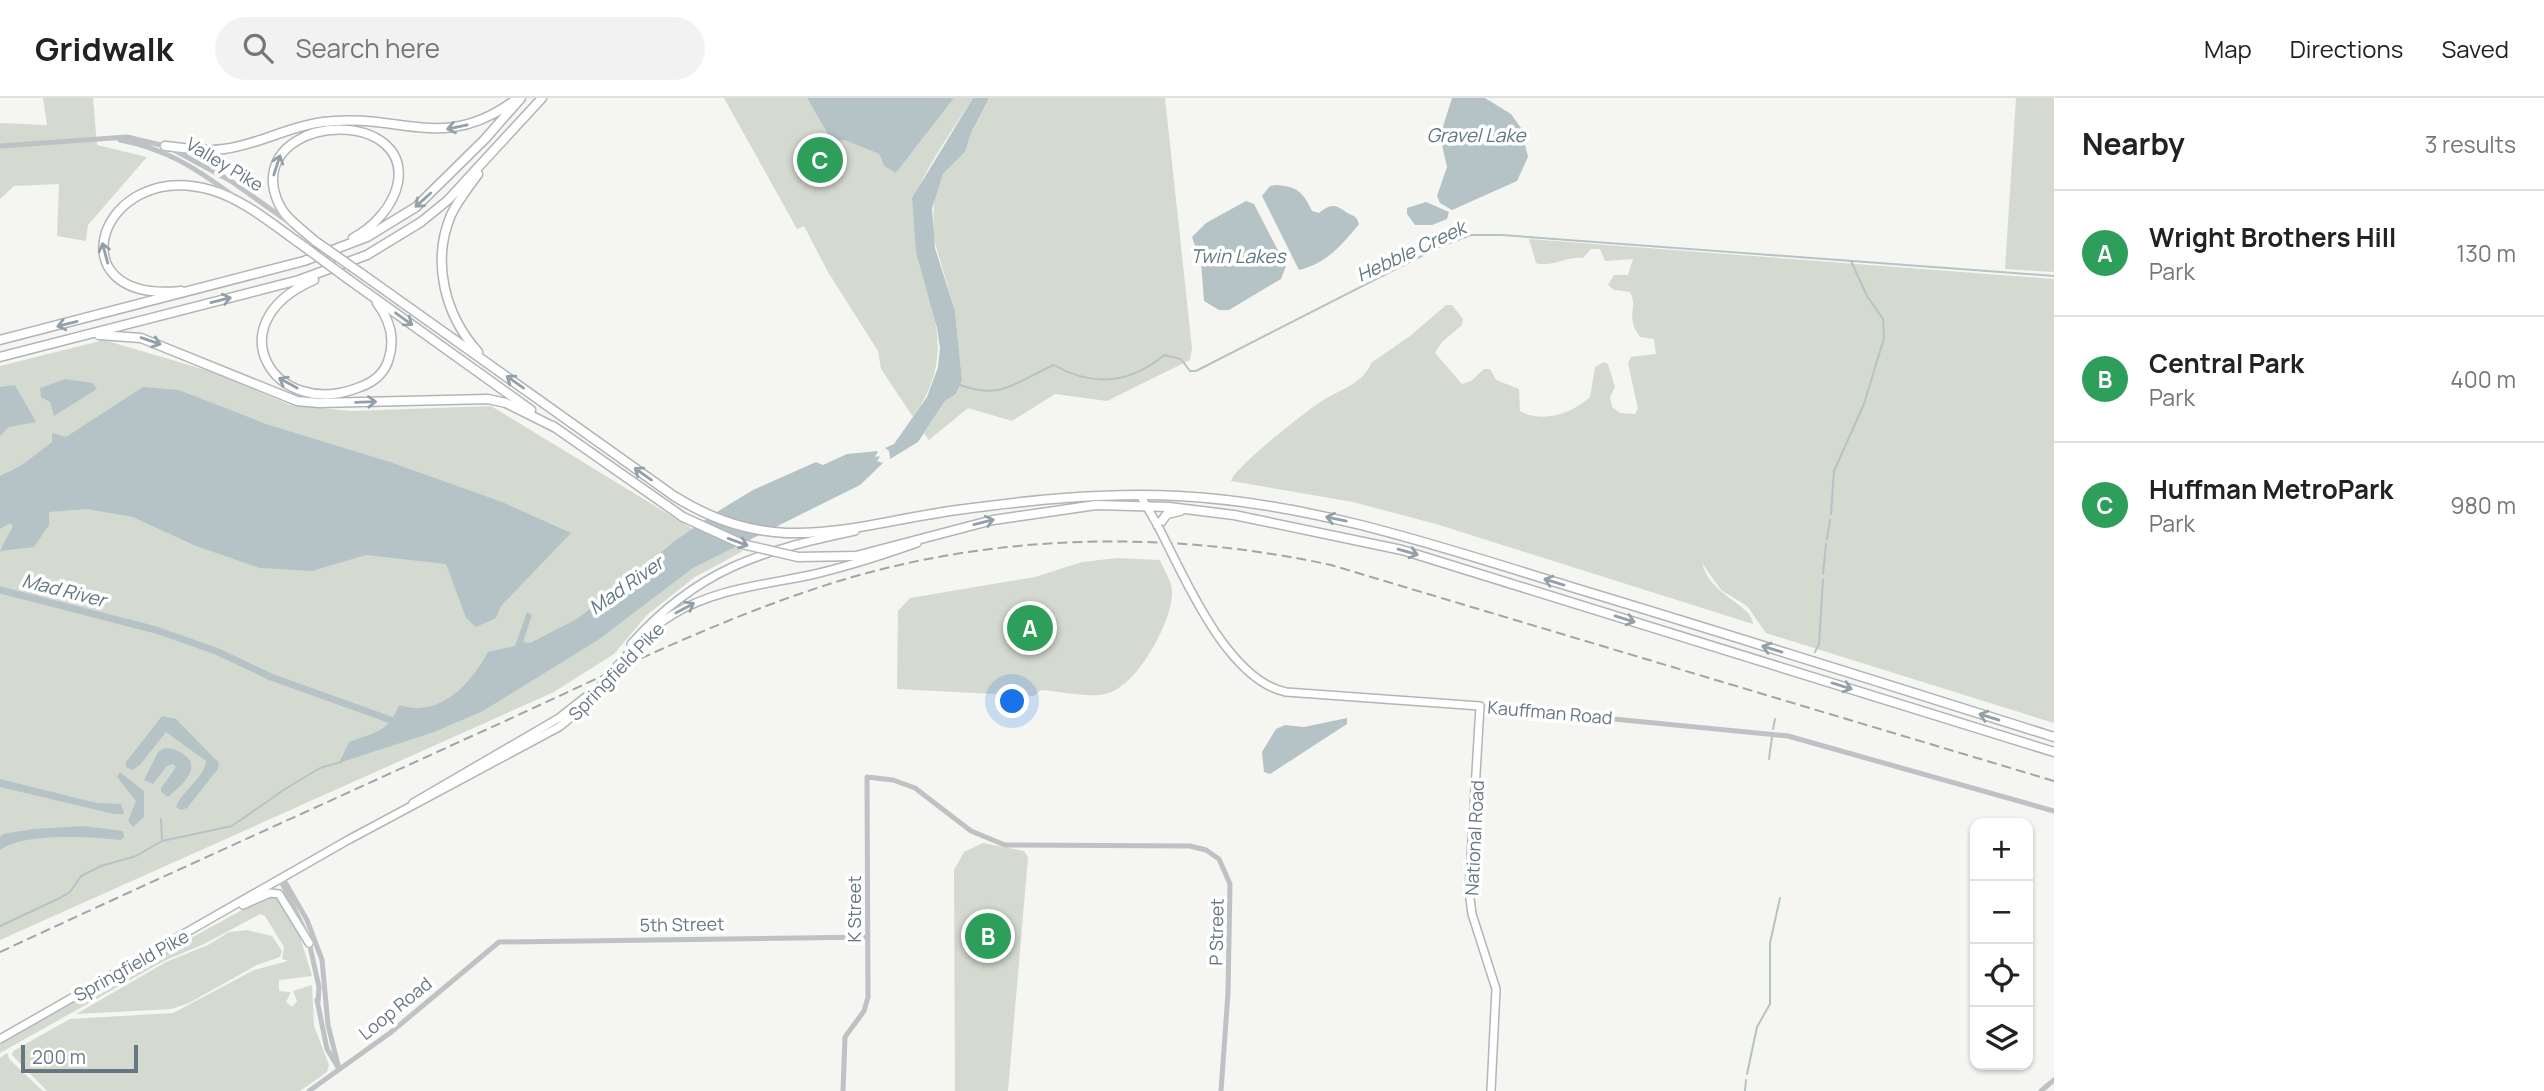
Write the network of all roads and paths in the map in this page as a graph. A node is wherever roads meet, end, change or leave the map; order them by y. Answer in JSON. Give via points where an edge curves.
{"nodes":[{"id":1,"x":519,"y":98,"type":"edge"},
{"id":2,"x":542,"y":98,"type":"edge"},
{"id":3,"x":110,"y":138,"type":"junction"},
{"id":4,"x":0,"y":146,"type":"edge"},
{"id":5,"x":165,"y":146,"type":"junction"},
{"id":6,"x":497,"y":149,"type":"junction"},
{"id":7,"x":249,"y":208,"type":"junction"},
{"id":8,"x":315,"y":241,"type":"junction"},
{"id":9,"x":321,"y":255,"type":"junction"},
{"id":10,"x":340,"y":267,"type":"junction"},
{"id":11,"x":348,"y":279,"type":"junction"},
{"id":12,"x":205,"y":289,"type":"junction"},
{"id":13,"x":0,"y":340,"type":"edge"},
{"id":14,"x":60,"y":341,"type":"junction"},
{"id":15,"x":0,"y":357,"type":"edge"},
{"id":16,"x":490,"y":364,"type":"junction"},
{"id":17,"x":556,"y":428,"type":"junction"},
{"id":18,"x":1140,"y":495,"type":"junction"},
{"id":19,"x":1148,"y":506,"type":"junction"},
{"id":20,"x":938,"y":514,"type":"junction"},
{"id":21,"x":1251,"y":518,"type":"junction"},
{"id":22,"x":1158,"y":526,"type":"junction"},
{"id":23,"x":957,"y":530,"type":"junction"},
{"id":24,"x":1480,"y":706,"type":"junction"},
{"id":25,"x":2054,"y":737,"type":"edge"},
{"id":26,"x":2054,"y":752,"type":"edge"},
{"id":27,"x":867,"y":777,"type":"joint"},
{"id":28,"x":407,"y":807,"type":"junction"},
{"id":29,"x":2054,"y":811,"type":"edge"},
{"id":30,"x":279,"y":879,"type":"junction"},
{"id":31,"x":208,"y":922,"type":"junction"},
{"id":32,"x":868,"y":937,"type":"junction"},
{"id":33,"x":309,"y":943,"type":"junction"},
{"id":34,"x":496,"y":943,"type":"joint"},
{"id":35,"x":0,"y":1038,"type":"edge"},
{"id":36,"x":339,"y":1069,"type":"junction"},
{"id":37,"x":2054,"y":1080,"type":"edge"},
{"id":38,"x":309,"y":1091,"type":"edge"},
{"id":39,"x":843,"y":1091,"type":"edge"},
{"id":40,"x":1221,"y":1091,"type":"edge"},
{"id":41,"x":1491,"y":1091,"type":"edge"},
{"id":42,"x":2041,"y":1091,"type":"edge"}],
"edges":[{"from":1,"to":5,"type":"highway","one_way":true,"via":[[483,119],[447,130],[339,120],[293,128],[226,149]]},
{"from":1,"to":9,"type":"highway","one_way":true,"via":[[416,207],[367,237]]},
{"from":2,"to":6,"type":"highway"},
{"from":3,"to":4,"type":"street","name":"Valley Pike"},
{"from":3,"to":5,"type":"street","name":"Valley Pike","via":[[142,139]]},
{"from":3,"to":7,"type":"street","name":"Valley Pike","via":[[172,155]]},
{"from":5,"to":8,"type":"street","name":"Valley Pike","via":[[231,181]]},
{"from":6,"to":10,"type":"highway","via":[[421,222]]},
{"from":6,"to":16,"type":"highway","via":[[452,214],[442,251],[445,295],[455,319]]},
{"from":7,"to":11,"type":"highway","bridge":true},
{"from":12,"to":7,"type":"highway","one_way":true,"via":[[152,291],[125,282],[105,258],[106,227],[126,204],[170,187],[209,190]]},
{"from":8,"to":9,"type":"highway","one_way":true,"via":[[287,216],[277,199],[273,176],[281,154],[298,138],[317,133],[347,129],[377,137],[395,160],[399,175],[396,193],[357,236]]},
{"from":8,"to":16,"type":"highway","bridge":true},
{"from":9,"to":12,"type":"highway"},
{"from":11,"to":10,"type":"highway","one_way":true,"via":[[379,305],[388,320],[392,348],[379,376],[350,391],[331,394],[312,393],[276,377],[261,345],[268,316],[299,286]]},
{"from":14,"to":10,"type":"highway","one_way":true},
{"from":11,"to":17,"type":"highway","one_way":true},
{"from":12,"to":13,"type":"highway","one_way":true},
{"from":14,"to":15,"type":"highway"},
{"from":14,"to":17,"type":"highway","one_way":true,"via":[[109,334],[141,338],[297,401],[488,399]]},
{"from":20,"to":16,"type":"highway","one_way":true,"via":[[803,535],[750,529],[700,511]]},
{"from":17,"to":23,"type":"highway","one_way":true,"bridge":true,"via":[[682,517],[742,544],[798,557],[856,556]]},
{"from":18,"to":19,"type":"main road","name":"Kauffman Road"},
{"from":18,"to":20,"type":"highway"},
{"from":25,"to":18,"type":"highway","one_way":true,"via":[[1378,529],[1234,502]]},
{"from":19,"to":21,"type":"highway"},
{"from":19,"to":22,"type":"main road","name":"Kauffman Road"},
{"from":23,"to":19,"type":"highway","one_way":true,"via":[[1074,507]]},
{"from":20,"to":28,"type":"main road","name":"Springfield Pike","via":[[776,550],[709,577],[654,619],[578,704]]},
{"from":21,"to":22,"type":"highway","via":[[1173,511]]},
{"from":21,"to":26,"type":"highway","one_way":true,"via":[[1402,550]]},
{"from":22,"to":24,"type":"main road","name":"Kauffman Road","bridge":true,"via":[[1223,641],[1253,676],[1268,686],[1286,692]]},
{"from":28,"to":23,"type":"main road","name":"Springfield Pike","one_way":true,"via":[[572,718],[655,627],[694,603],[731,590],[866,561]]},
{"from":24,"to":29,"type":"street","name":"Kauffman Road","via":[[1777,734]]},
{"from":24,"to":41,"type":"main road","name":"National Road","via":[[1469,891],[1496,989]]},
{"from":27,"to":32,"type":"street","name":"K Street"},
{"from":27,"to":40,"type":"street","name":"P Street","via":[[915,788],[965,827],[998,843],[1202,848],[1219,859],[1228,874],[1231,930]]},
{"from":28,"to":30,"type":"main road","name":"Springfield Pike"},
{"from":30,"to":31,"type":"main road","name":"Springfield Pike"},
{"from":30,"to":33,"type":"street"},
{"from":30,"to":36,"type":"street","via":[[302,911],[318,949]]},
{"from":31,"to":33,"type":"main road","via":[[275,892],[284,898]]},
{"from":31,"to":35,"type":"main road","name":"Springfield Pike"},
{"from":32,"to":34,"type":"street","name":"5th Street"},
{"from":32,"to":39,"type":"street","name":"K Street","via":[[867,1004],[846,1034]]},
{"from":33,"to":36,"type":"street","via":[[327,1049]]},
{"from":34,"to":36,"type":"street","name":"Loop Road"},
{"from":36,"to":38,"type":"street","name":"Loop Road"},
{"from":37,"to":42,"type":"street"}]}
